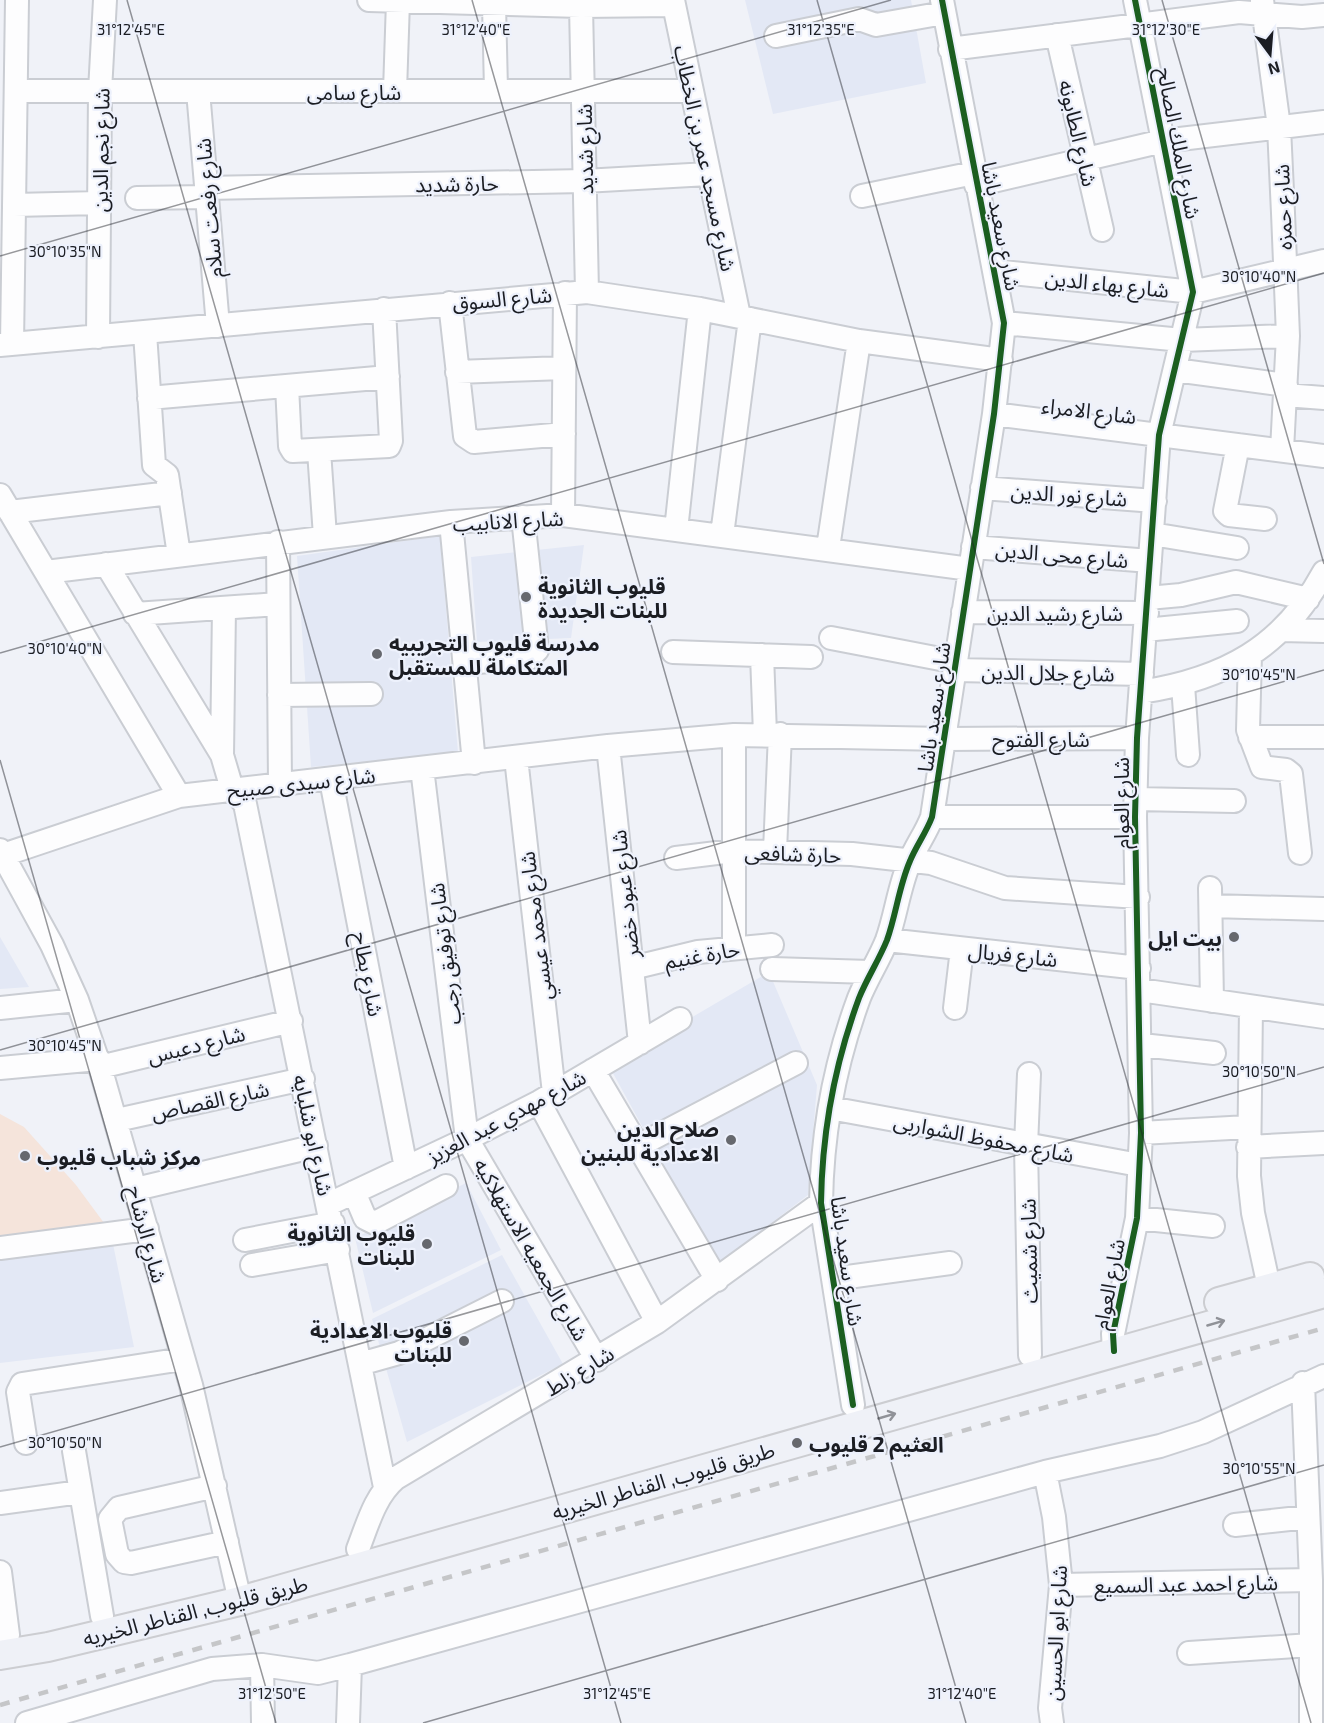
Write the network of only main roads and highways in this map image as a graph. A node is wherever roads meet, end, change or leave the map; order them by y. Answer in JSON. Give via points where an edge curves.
{"nodes":[{"id":1,"x":1324,"y":1274,"type":"edge"},
{"id":2,"x":1324,"y":1293,"type":"edge"},
{"id":3,"x":1113,"y":1343,"type":"junction"},
{"id":4,"x":238,"y":1591,"type":"junction"},
{"id":5,"x":3,"y":1642,"type":"edge"}],
"edges":[{"from":1,"to":3,"type":"main road","name":"طريق قليوب, القناطر الخيريه","via":[[1269,1287]]},
{"from":3,"to":2,"type":"main road","name":"طريق قليوب, القناطر الخيريه","one_way":true},
{"from":4,"to":3,"type":"main road","name":"طريق قليوب, القناطر الخيريه","one_way":true},
{"from":3,"to":4,"type":"main road","name":"طريق قليوب, القناطر الخيريه","via":[[1030,1355],[358,1549]]},
{"from":4,"to":5,"type":"main road","name":"طريق قليوب, القناطر الخيريه","via":[[102,1616]]},
{"from":4,"to":5,"type":"main road","name":"طريق قليوب, القناطر الخيريه","via":[[48,1647]]}]}
